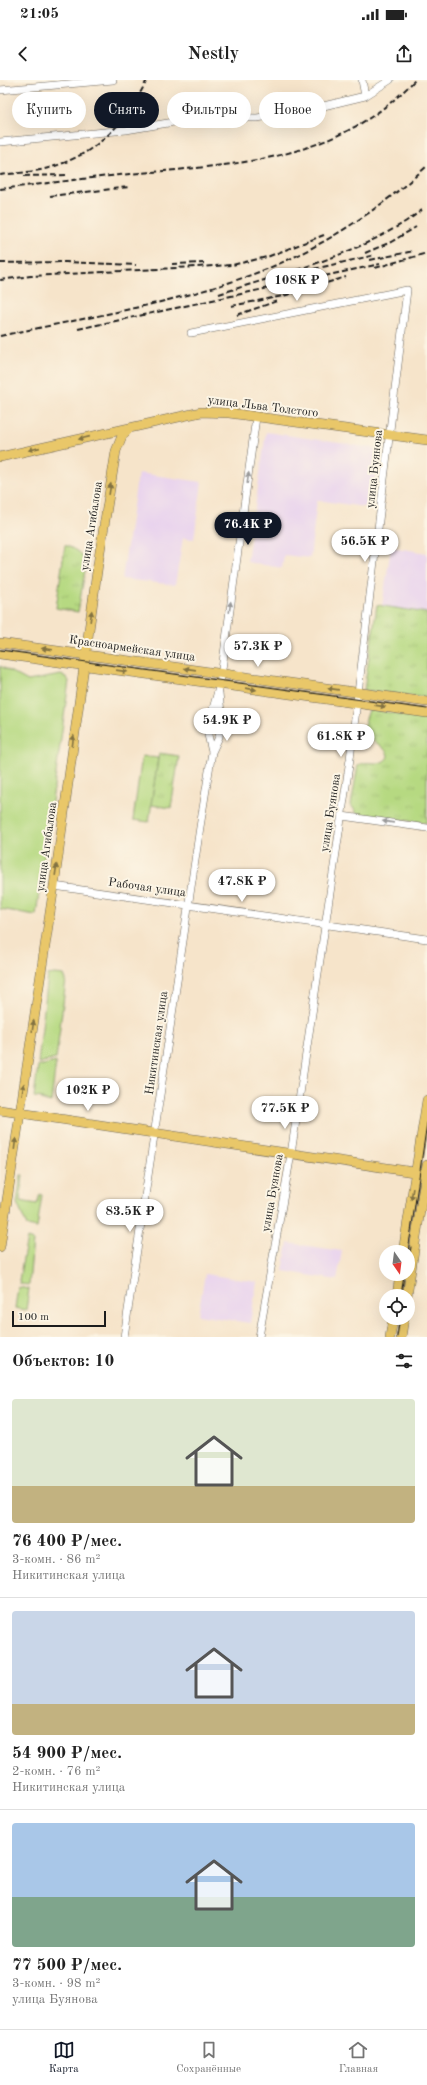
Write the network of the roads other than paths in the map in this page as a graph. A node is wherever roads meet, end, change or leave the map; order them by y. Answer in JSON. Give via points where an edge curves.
{"nodes":[{"id":1,"x":113,"y":80,"type":"edge"},
{"id":2,"x":362,"y":80,"type":"edge"},
{"id":3,"x":390,"y":80,"type":"edge"},
{"id":4,"x":55,"y":83,"type":"edge"},
{"id":5,"x":0,"y":90,"type":"edge"},
{"id":6,"x":365,"y":96,"type":"junction"},
{"id":7,"x":0,"y":142,"type":"edge"},
{"id":8,"x":191,"y":333,"type":"dead end"},
{"id":9,"x":256,"y":417,"type":"junction"},
{"id":10,"x":129,"y":428,"type":"junction"},
{"id":11,"x":98,"y":435,"type":"junction"},
{"id":12,"x":389,"y":435,"type":"junction"},
{"id":13,"x":427,"y":440,"type":"edge"},
{"id":14,"x":116,"y":451,"type":"junction"},
{"id":15,"x":0,"y":457,"type":"edge"},
{"id":16,"x":0,"y":643,"type":"edge"},
{"id":17,"x":0,"y":654,"type":"edge"},
{"id":18,"x":86,"y":654,"type":"junction"},
{"id":19,"x":84,"y":666,"type":"junction"},
{"id":20,"x":221,"y":673,"type":"junction"},
{"id":21,"x":219,"y":687,"type":"junction"},
{"id":22,"x":359,"y":692,"type":"junction"},
{"id":23,"x":427,"y":702,"type":"edge"},
{"id":24,"x":358,"y":703,"type":"junction"},
{"id":25,"x":212,"y":712,"type":"tunnel mouth"},
{"id":26,"x":221,"y":713,"type":"tunnel mouth"},
{"id":27,"x":427,"y":713,"type":"edge"},
{"id":28,"x":210,"y":726,"type":"tunnel mouth"},
{"id":29,"x":220,"y":727,"type":"tunnel mouth"},
{"id":30,"x":212,"y":752,"type":"junction"},
{"id":31,"x":342,"y":816,"type":"junction"},
{"id":32,"x":427,"y":828,"type":"edge"},
{"id":33,"x":54,"y":886,"type":"junction"},
{"id":34,"x":188,"y":905,"type":"junction"},
{"id":35,"x":325,"y":924,"type":"junction"},
{"id":36,"x":427,"y":939,"type":"edge"},
{"id":37,"x":427,"y":1100,"type":"edge"},
{"id":38,"x":0,"y":1110,"type":"edge"},
{"id":39,"x":19,"y":1112,"type":"junction"},
{"id":40,"x":154,"y":1132,"type":"junction"},
{"id":41,"x":291,"y":1154,"type":"junction"},
{"id":42,"x":426,"y":1171,"type":"edge"},
{"id":43,"x":416,"y":1173,"type":"junction"},
{"id":44,"x":405,"y":1245,"type":"edge"},
{"id":45,"x":0,"y":1247,"type":"edge"},
{"id":46,"x":408,"y":1289,"type":"edge"},
{"id":47,"x":392,"y":1325,"type":"edge"},
{"id":48,"x":403,"y":1325,"type":"edge"},
{"id":49,"x":124,"y":1337,"type":"edge"},
{"id":50,"x":259,"y":1337,"type":"edge"},
{"id":51,"x":390,"y":1337,"type":"edge"},
{"id":52,"x":401,"y":1337,"type":"edge"}],
"edges":[{"from":1,"to":4,"type":"street"},
{"from":2,"to":6,"type":"street"},
{"from":3,"to":6,"type":"street"},
{"from":4,"to":5,"type":"street"},
{"from":6,"to":7,"type":"street","via":[[307,110],[257,118],[204,117],[126,130]]},
{"from":8,"to":12,"type":"street","name":"улица Буянова","via":[[407,290]]},
{"from":9,"to":10,"type":"main road","name":"улица Льва Толстого","via":[[201,412]]},
{"from":9,"to":12,"type":"main road","name":"улица Льва Толстого"},
{"from":20,"to":9,"type":"street","one_way":true},
{"from":10,"to":11,"type":"main road","name":"улица Льва Толстого"},
{"from":10,"to":14,"type":"main road","name":"улица Агибалова","via":[[122,436]]},
{"from":11,"to":14,"type":"main road","via":[[113,440]]},
{"from":11,"to":15,"type":"main road","name":"улица Льва Толстого","one_way":true},
{"from":12,"to":13,"type":"main road","name":"улица Льва Толстого"},
{"from":12,"to":22,"type":"street","name":"улица Буянова"},
{"from":18,"to":14,"type":"main road","name":"улица Агибалова","one_way":true},
{"from":18,"to":16,"type":"main road","name":"Красноармейская улица","one_way":true},
{"from":17,"to":19,"type":"main road","name":"Красноармейская улица"},
{"from":18,"to":19,"type":"main road","name":"улица Агибалова"},
{"from":20,"to":18,"type":"main road","name":"Красноармейская улица","one_way":true},
{"from":19,"to":21,"type":"main road","name":"Красноармейская улица","one_way":true},
{"from":33,"to":19,"type":"main road","name":"улица Агибалова","one_way":true},
{"from":20,"to":21,"type":"street"},
{"from":22,"to":20,"type":"main road","name":"Красноармейская улица","one_way":true},
{"from":21,"to":24,"type":"main road","name":"Красноармейская улица","one_way":true},
{"from":21,"to":25,"type":"street"},
{"from":21,"to":26,"type":"street"},
{"from":22,"to":23,"type":"main road","name":"Красноармейская улица"},
{"from":22,"to":24,"type":"street","name":"улица Буянова"},
{"from":24,"to":27,"type":"main road","name":"Красноармейская улица","one_way":true},
{"from":24,"to":31,"type":"street","name":"улица Буянова"},
{"from":28,"to":30,"type":"street","name":"Никитинская улица","via":[[208,735]]},
{"from":29,"to":30,"type":"street","name":"Никитинская улица","via":[[219,737]]},
{"from":30,"to":34,"type":"street","name":"Никитинская улица"},
{"from":32,"to":31,"type":"street","one_way":true},
{"from":31,"to":35,"type":"street","name":"улица Буянова"},
{"from":33,"to":34,"type":"street","name":"Рабочая улица"},
{"from":39,"to":33,"type":"main road","name":"улица Агибалова","one_way":true},
{"from":34,"to":35,"type":"street","name":"Рабочая улица"},
{"from":34,"to":40,"type":"street","name":"Никитинская улица"},
{"from":35,"to":36,"type":"street","name":"Рабочая улица"},
{"from":35,"to":41,"type":"street","name":"улица Буянова"},
{"from":37,"to":43,"type":"main road"},
{"from":38,"to":39,"type":"main road"},
{"from":39,"to":40,"type":"main road"},
{"from":45,"to":39,"type":"main road","name":"улица Агибалова","one_way":true},
{"from":40,"to":41,"type":"main road"},
{"from":40,"to":49,"type":"street","name":"Никитинская улица"},
{"from":41,"to":43,"type":"main road"},
{"from":41,"to":50,"type":"street","name":"улица Буянова"},
{"from":42,"to":43,"type":"main road"},
{"from":42,"to":46,"type":"main road"},
{"from":43,"to":44,"type":"main road","one_way":true},
{"from":47,"to":51,"type":"main road"},
{"from":48,"to":52,"type":"main road"}]}
